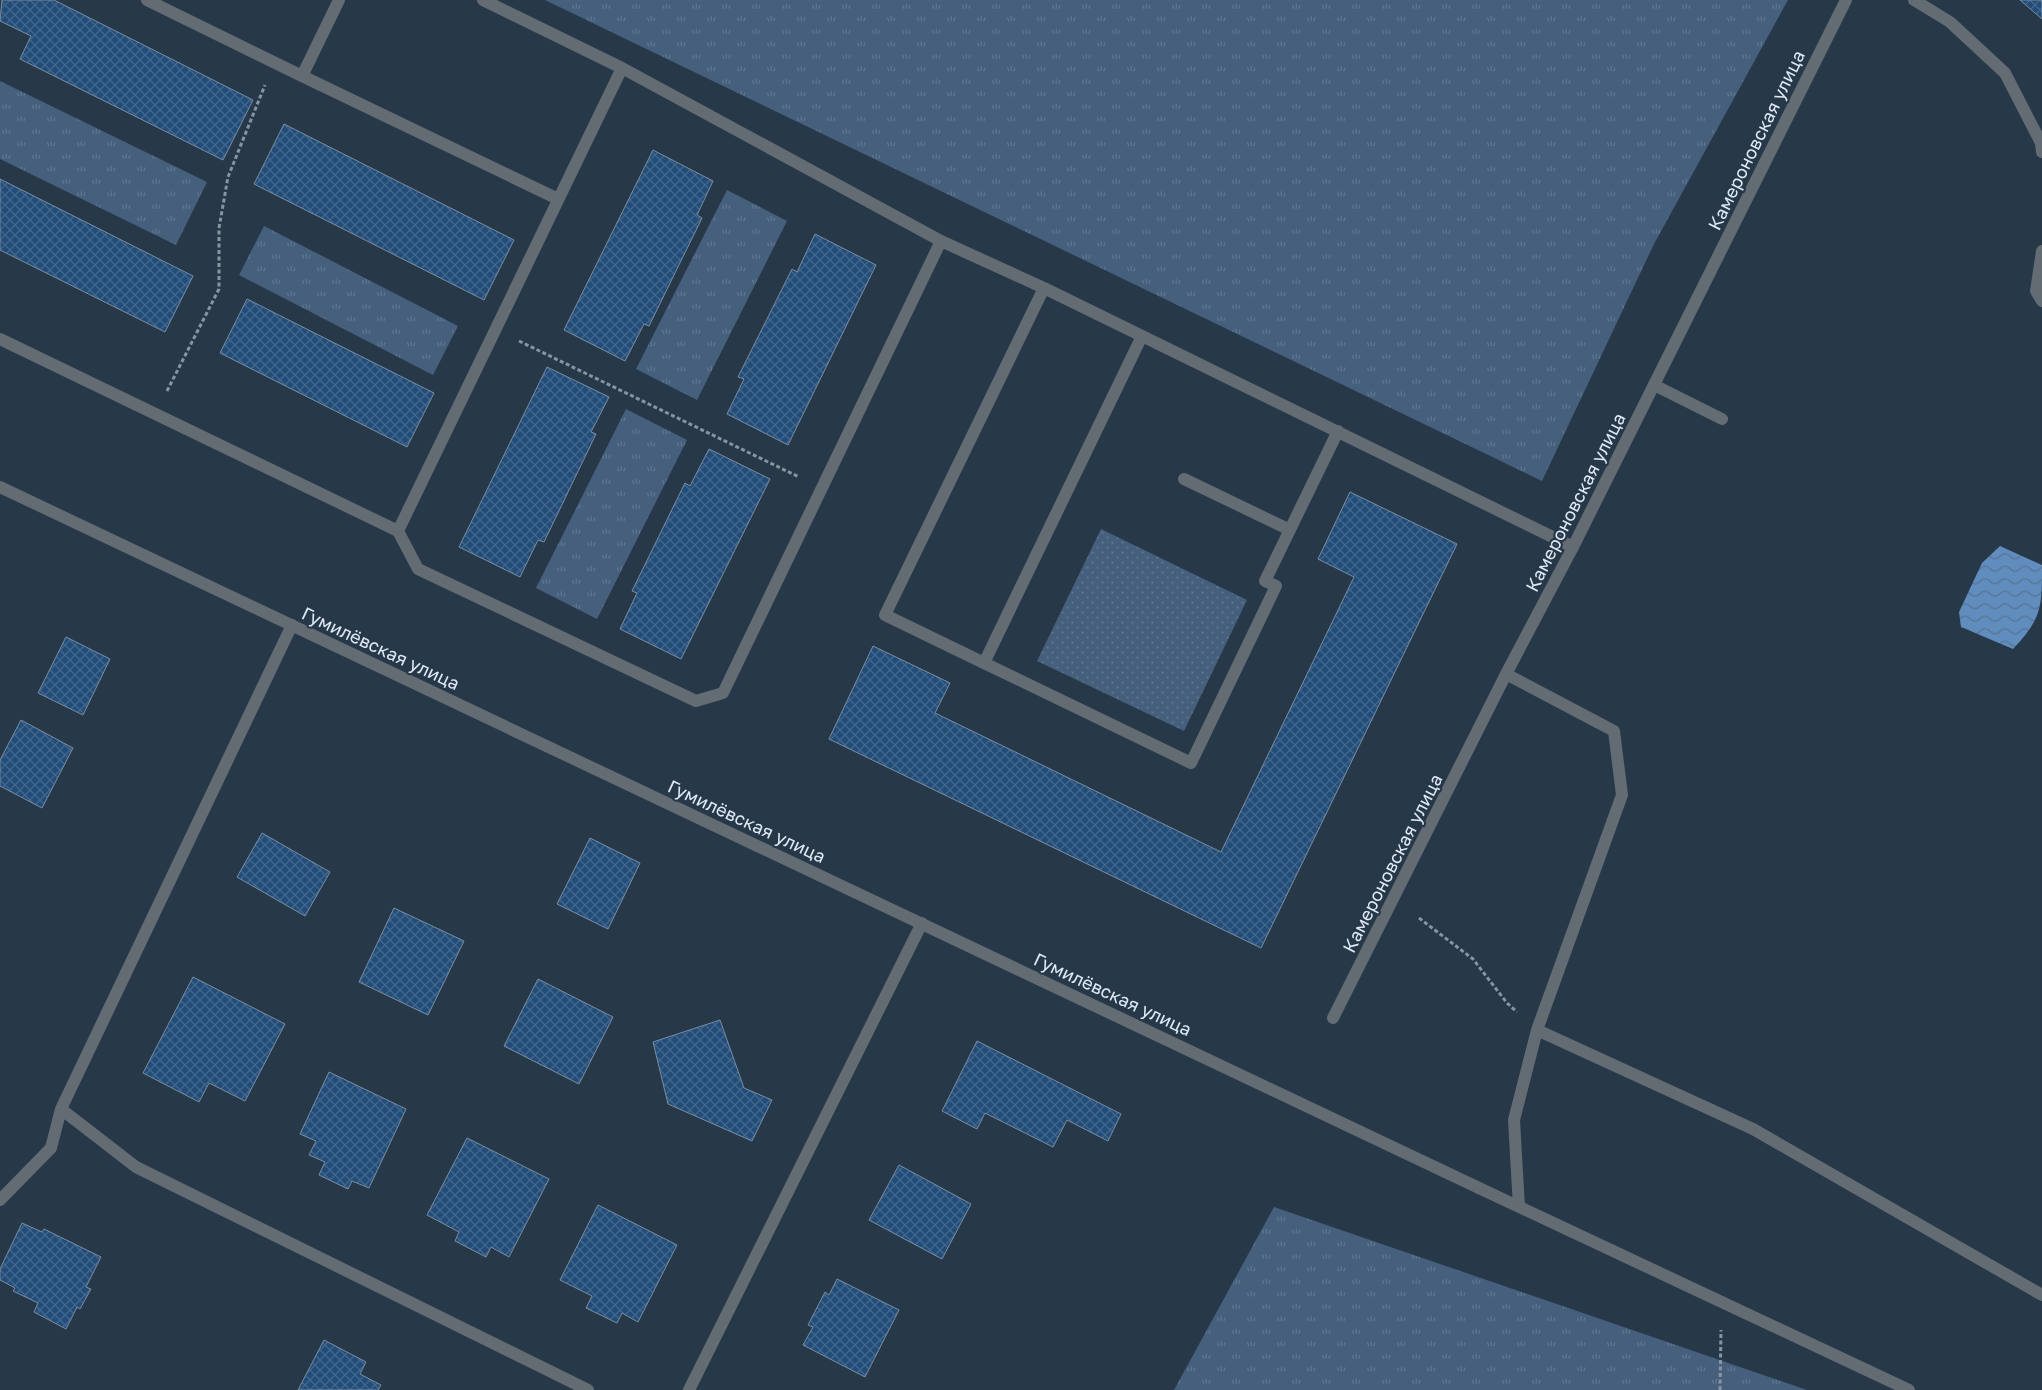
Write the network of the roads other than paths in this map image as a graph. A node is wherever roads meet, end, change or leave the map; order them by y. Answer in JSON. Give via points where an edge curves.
{"nodes":[{"id":1,"x":147,"y":0,"type":"edge"},
{"id":2,"x":339,"y":0,"type":"edge"},
{"id":3,"x":483,"y":0,"type":"edge"},
{"id":4,"x":1846,"y":0,"type":"edge"},
{"id":5,"x":1914,"y":0,"type":"edge"},
{"id":6,"x":622,"y":68,"type":"junction"},
{"id":7,"x":302,"y":76,"type":"junction"},
{"id":8,"x":2042,"y":152,"type":"edge"},
{"id":9,"x":558,"y":199,"type":"junction"},
{"id":10,"x":941,"y":241,"type":"junction"},
{"id":11,"x":2042,"y":251,"type":"edge"},
{"id":12,"x":1044,"y":288,"type":"junction"},
{"id":13,"x":2042,"y":301,"type":"edge"},
{"id":14,"x":1142,"y":336,"type":"junction"},
{"id":15,"x":0,"y":338,"type":"edge"},
{"id":16,"x":1654,"y":385,"type":"junction"},
{"id":17,"x":1722,"y":419,"type":"dead end"},
{"id":18,"x":1338,"y":431,"type":"junction"},
{"id":19,"x":1184,"y":478,"type":"dead end"},
{"id":20,"x":0,"y":487,"type":"edge"},
{"id":21,"x":1290,"y":530,"type":"junction"},
{"id":22,"x":398,"y":531,"type":"junction"},
{"id":23,"x":1573,"y":547,"type":"junction"},
{"id":24,"x":292,"y":625,"type":"junction"},
{"id":25,"x":984,"y":663,"type":"junction"},
{"id":26,"x":1506,"y":674,"type":"junction"},
{"id":27,"x":922,"y":923,"type":"junction"},
{"id":28,"x":1333,"y":1018,"type":"dead end"},
{"id":29,"x":1537,"y":1030,"type":"junction"},
{"id":30,"x":61,"y":1109,"type":"junction"},
{"id":31,"x":0,"y":1200,"type":"edge"},
{"id":32,"x":1519,"y":1207,"type":"junction"},
{"id":33,"x":2042,"y":1295,"type":"edge"},
{"id":34,"x":588,"y":1390,"type":"edge"},
{"id":35,"x":689,"y":1390,"type":"edge"},
{"id":36,"x":1909,"y":1390,"type":"edge"}],
"edges":[{"from":1,"to":7,"type":"street"},
{"from":2,"to":7,"type":"street"},
{"from":3,"to":6,"type":"street"},
{"from":4,"to":16,"type":"street","name":"Камероновская улица"},
{"from":5,"to":8,"type":"street","via":[[1950,22],[2005,73],[2041,143]]},
{"from":6,"to":9,"type":"street"},
{"from":6,"to":10,"type":"street"},
{"from":7,"to":9,"type":"street"},
{"from":9,"to":22,"type":"street"},
{"from":10,"to":12,"type":"street"},
{"from":10,"to":22,"type":"street","via":[[723,693],[696,701],[418,569]]},
{"from":11,"to":13,"type":"street","via":[[2036,291]]},
{"from":12,"to":14,"type":"street"},
{"from":12,"to":25,"type":"street","via":[[885,615]]},
{"from":14,"to":18,"type":"street"},
{"from":14,"to":25,"type":"street"},
{"from":15,"to":22,"type":"street"},
{"from":16,"to":17,"type":"street"},
{"from":16,"to":23,"type":"street","name":"Камероновская улица"},
{"from":18,"to":21,"type":"street"},
{"from":18,"to":23,"type":"street"},
{"from":19,"to":21,"type":"street"},
{"from":20,"to":24,"type":"street","name":"Гумилёвская улица"},
{"from":21,"to":25,"type":"street","via":[[1266,581],[1276,586],[1191,763]]},
{"from":23,"to":26,"type":"street","name":"Камероновская улица"},
{"from":24,"to":27,"type":"street","name":"Гумилёвская улица"},
{"from":24,"to":30,"type":"street"},
{"from":26,"to":28,"type":"street","name":"Камероновская улица"},
{"from":26,"to":29,"type":"street","via":[[1614,730],[1622,795]]},
{"from":27,"to":32,"type":"street","name":"Гумилёвская улица"},
{"from":27,"to":35,"type":"street"},
{"from":29,"to":32,"type":"street","via":[[1514,1120]]},
{"from":29,"to":33,"type":"street","via":[[1753,1130]]},
{"from":30,"to":31,"type":"street","via":[[51,1148]]},
{"from":30,"to":34,"type":"street","via":[[136,1168]]},
{"from":32,"to":36,"type":"street","name":"Гумилёвская улица"}]}
